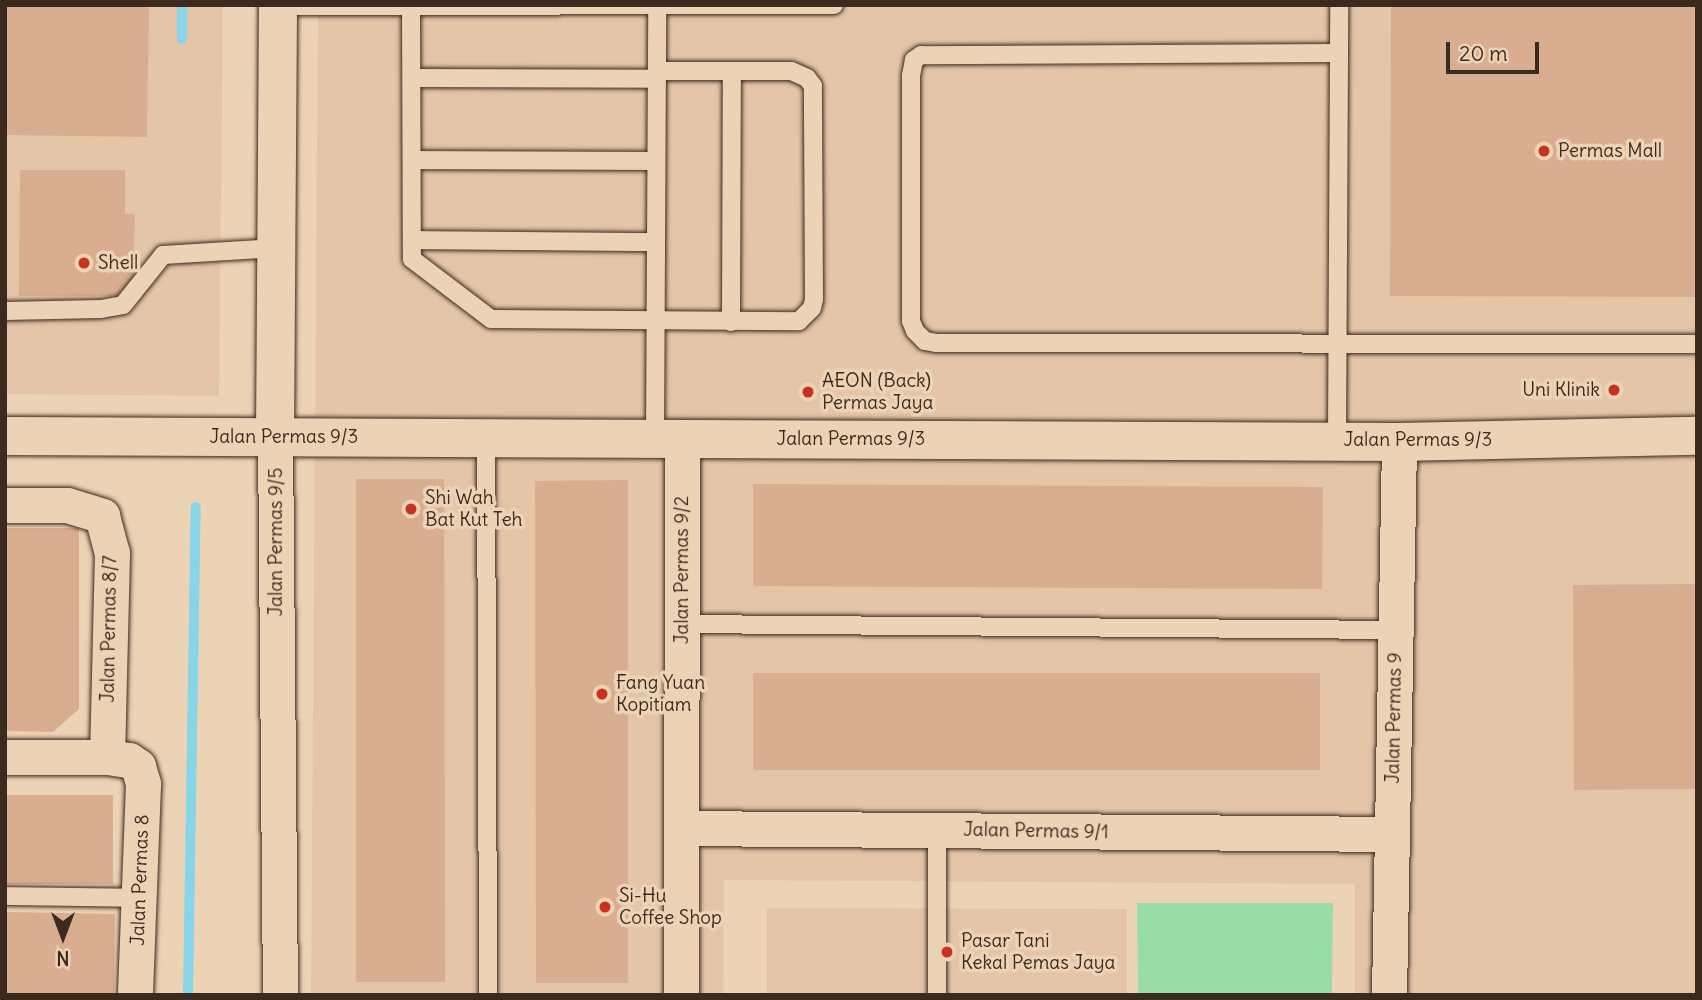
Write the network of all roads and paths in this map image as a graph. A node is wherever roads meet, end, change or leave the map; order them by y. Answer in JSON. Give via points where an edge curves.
{"nodes":[{"id":1,"x":834,"y":5,"type":"edge"},
{"id":2,"x":1339,"y":5,"type":"edge"},
{"id":3,"x":278,"y":6,"type":"edge"},
{"id":4,"x":359,"y":6,"type":"edge"},
{"id":5,"x":387,"y":6,"type":"edge"},
{"id":6,"x":411,"y":6,"type":"edge"},
{"id":7,"x":657,"y":8,"type":"junction"},
{"id":8,"x":1339,"y":53,"type":"junction"},
{"id":9,"x":732,"y":71,"type":"junction"},
{"id":10,"x":657,"y":75,"type":"junction"},
{"id":11,"x":412,"y":78,"type":"junction"},
{"id":12,"x":412,"y":160,"type":"junction"},
{"id":13,"x":656,"y":161,"type":"junction"},
{"id":14,"x":412,"y":240,"type":"junction"},
{"id":15,"x":656,"y":243,"type":"junction"},
{"id":16,"x":277,"y":248,"type":"junction"},
{"id":17,"x":5,"y":311,"type":"edge"},
{"id":18,"x":656,"y":322,"type":"junction"},
{"id":19,"x":731,"y":322,"type":"junction"},
{"id":20,"x":1697,"y":344,"type":"edge"},
{"id":21,"x":1338,"y":346,"type":"junction"},
{"id":22,"x":5,"y":436,"type":"edge"},
{"id":23,"x":1697,"y":436,"type":"edge"},
{"id":24,"x":275,"y":437,"type":"junction"},
{"id":25,"x":486,"y":437,"type":"junction"},
{"id":26,"x":668,"y":439,"type":"junction"},
{"id":27,"x":1337,"y":439,"type":"junction"},
{"id":28,"x":1399,"y":442,"type":"junction"},
{"id":29,"x":5,"y":505,"type":"edge"},
{"id":30,"x":682,"y":624,"type":"junction"},
{"id":31,"x":1395,"y":631,"type":"junction"},
{"id":32,"x":5,"y":757,"type":"edge"},
{"id":33,"x":122,"y":762,"type":"junction"},
{"id":34,"x":681,"y":828,"type":"junction"},
{"id":35,"x":937,"y":830,"type":"junction"},
{"id":36,"x":1392,"y":834,"type":"junction"},
{"id":37,"x":5,"y":896,"type":"edge"},
{"id":38,"x":141,"y":898,"type":"junction"},
{"id":39,"x":135,"y":995,"type":"edge"},
{"id":40,"x":280,"y":995,"type":"edge"},
{"id":41,"x":488,"y":995,"type":"edge"},
{"id":42,"x":681,"y":995,"type":"edge"},
{"id":43,"x":937,"y":995,"type":"edge"},
{"id":44,"x":1389,"y":995,"type":"edge"}],
"edges":[{"from":1,"to":7,"type":"lane"},
{"from":2,"to":8,"type":"lane"},
{"from":3,"to":4,"type":"lane"},
{"from":3,"to":16,"type":"street","name":"Jalan Permas 9/5"},
{"from":4,"to":5,"type":"lane"},
{"from":5,"to":6,"type":"lane"},
{"from":6,"to":7,"type":"lane"},
{"from":6,"to":11,"type":"lane"},
{"from":7,"to":10,"type":"lane"},
{"from":8,"to":21,"type":"lane"},
{"from":8,"to":21,"type":"lane","via":[[921,55],[914,60],[911,76],[911,321],[925,341]]},
{"from":9,"to":10,"type":"lane"},
{"from":9,"to":19,"type":"lane"},
{"from":9,"to":19,"type":"lane","via":[[791,71],[813,86],[814,299],[799,321]]},
{"from":10,"to":11,"type":"lane"},
{"from":10,"to":13,"type":"lane"},
{"from":11,"to":12,"type":"lane"},
{"from":12,"to":13,"type":"lane"},
{"from":12,"to":14,"type":"lane"},
{"from":13,"to":15,"type":"lane"},
{"from":14,"to":15,"type":"lane"},
{"from":14,"to":18,"type":"lane","via":[[412,260],[491,318]]},
{"from":15,"to":18,"type":"lane"},
{"from":16,"to":17,"type":"lane","via":[[163,255],[123,305]]},
{"from":16,"to":24,"type":"street","name":"Jalan Permas 9/5"},
{"from":18,"to":19,"type":"lane"},
{"from":18,"to":26,"type":"lane"},
{"from":20,"to":21,"type":"lane"},
{"from":21,"to":27,"type":"lane"},
{"from":22,"to":24,"type":"street","name":"Jalan Permas 9/3"},
{"from":23,"to":28,"type":"street","name":"Jalan Permas 9/3"},
{"from":24,"to":25,"type":"street","name":"Jalan Permas 9/3"},
{"from":24,"to":40,"type":"street","name":"Jalan Permas 9/5"},
{"from":25,"to":26,"type":"street","name":"Jalan Permas 9/3"},
{"from":25,"to":41,"type":"lane"},
{"from":26,"to":27,"type":"street","name":"Jalan Permas 9/3"},
{"from":26,"to":30,"type":"street","name":"Jalan Permas 9/2"},
{"from":27,"to":28,"type":"street","name":"Jalan Permas 9/3"},
{"from":28,"to":31,"type":"street","name":"Jalan Permas 9"},
{"from":29,"to":33,"type":"street","name":"Jalan Permas 8/7","via":[[67,505],[102,516],[112,553]]},
{"from":30,"to":31,"type":"lane"},
{"from":30,"to":34,"type":"street","name":"Jalan Permas 9/2"},
{"from":31,"to":36,"type":"street","name":"Jalan Permas 9"},
{"from":32,"to":33,"type":"street"},
{"from":33,"to":38,"type":"street","name":"Jalan Permas 8","via":[[143,784]]},
{"from":34,"to":35,"type":"street","name":"Jalan Permas 9/1"},
{"from":34,"to":42,"type":"street","name":"Jalan Permas 9/2"},
{"from":35,"to":36,"type":"street","name":"Jalan Permas 9/1"},
{"from":35,"to":43,"type":"lane"},
{"from":36,"to":44,"type":"street","name":"Jalan Permas 9"},
{"from":37,"to":38,"type":"lane"},
{"from":38,"to":39,"type":"street","name":"Jalan Permas 8"}]}
